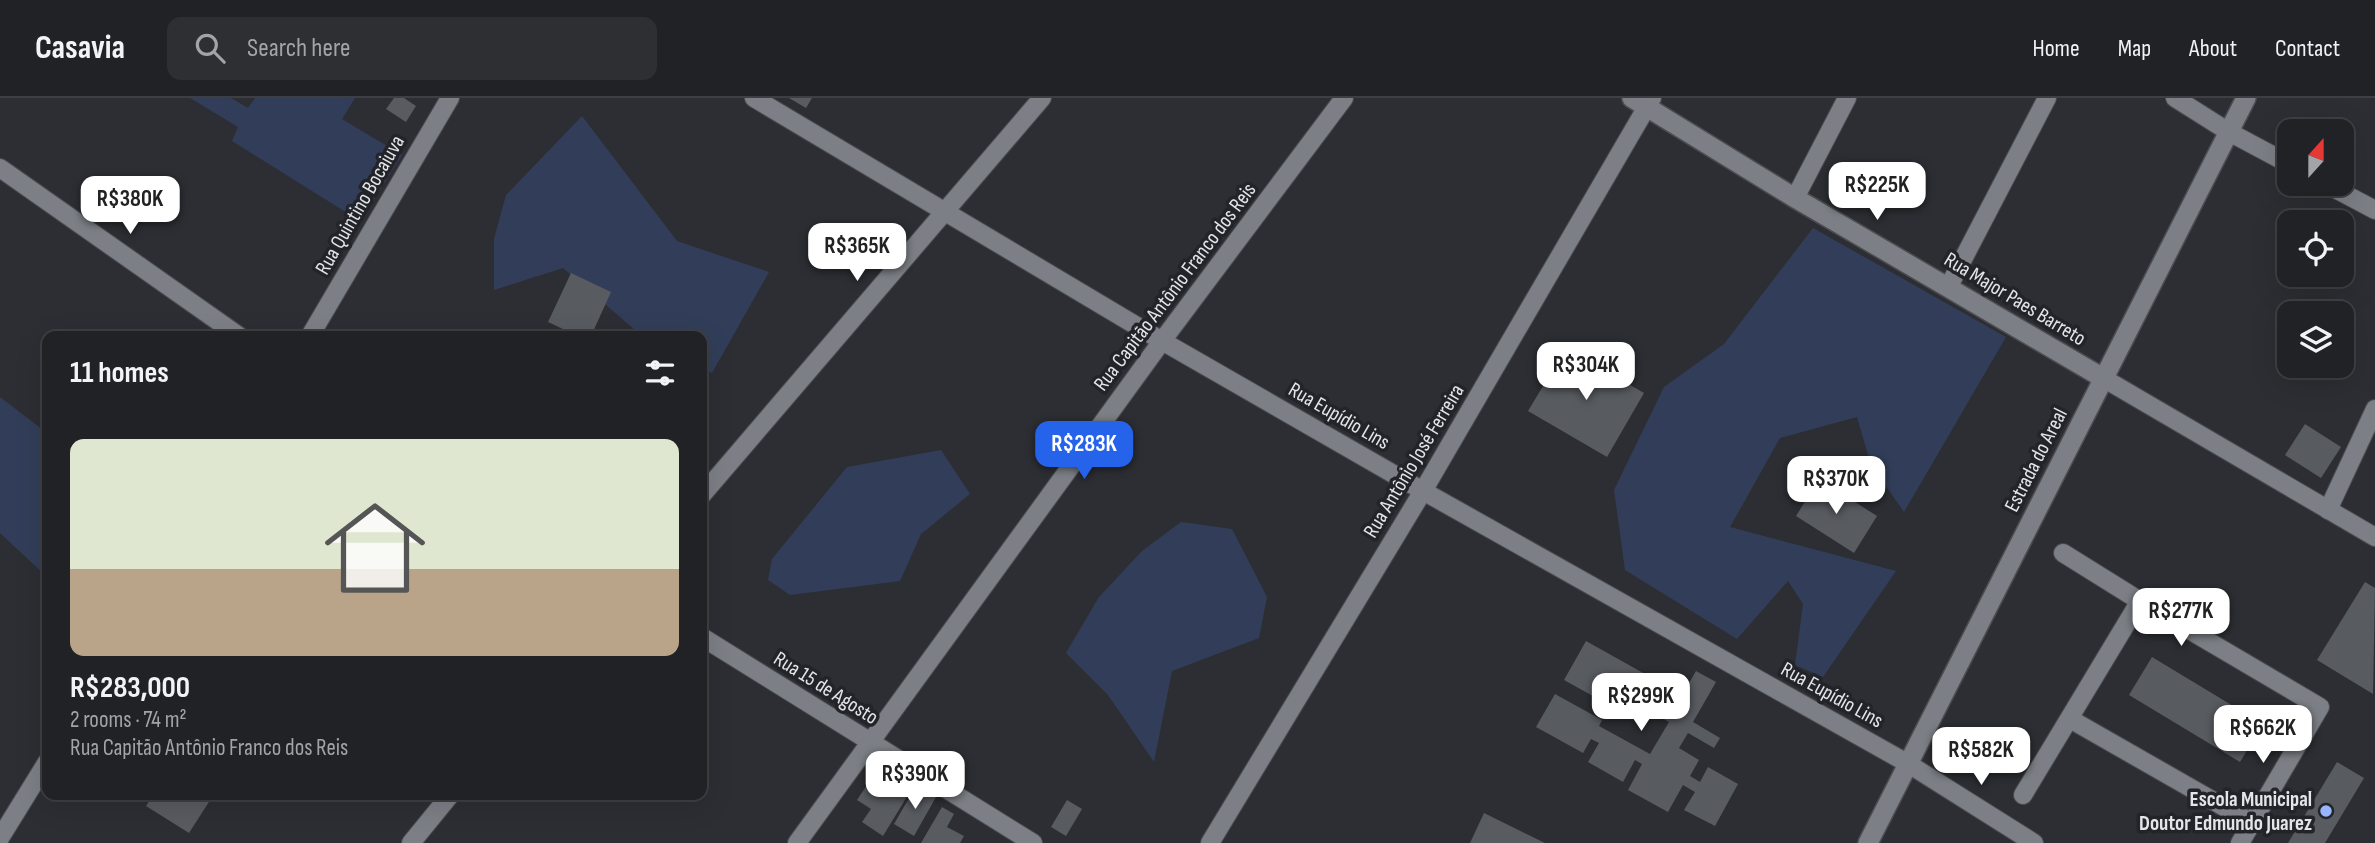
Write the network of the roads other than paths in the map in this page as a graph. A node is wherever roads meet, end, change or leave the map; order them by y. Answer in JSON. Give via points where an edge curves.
{"nodes":[{"id":1,"x":450,"y":98,"type":"edge"},
{"id":2,"x":754,"y":98,"type":"edge"},
{"id":3,"x":1042,"y":98,"type":"edge"},
{"id":4,"x":1344,"y":98,"type":"edge"},
{"id":5,"x":1847,"y":98,"type":"edge"},
{"id":6,"x":2048,"y":98,"type":"edge"},
{"id":7,"x":2175,"y":98,"type":"edge"},
{"id":8,"x":2246,"y":98,"type":"edge"},
{"id":9,"x":1644,"y":101,"type":"edge"},
{"id":10,"x":2229,"y":132,"type":"junction"},
{"id":11,"x":2277,"y":158,"type":"edge"},
{"id":12,"x":0,"y":168,"type":"edge"},
{"id":13,"x":2349,"y":196,"type":"edge"},
{"id":14,"x":1795,"y":198,"type":"junction"},
{"id":15,"x":944,"y":210,"type":"junction"},
{"id":16,"x":2375,"y":210,"type":"edge"},
{"id":17,"x":1949,"y":286,"type":"junction"},
{"id":18,"x":232,"y":331,"type":"edge"},
{"id":19,"x":313,"y":331,"type":"edge"},
{"id":20,"x":1163,"y":341,"type":"junction"},
{"id":21,"x":2103,"y":378,"type":"junction"},
{"id":22,"x":2375,"y":409,"type":"edge"},
{"id":23,"x":707,"y":489,"type":"edge"},
{"id":24,"x":1423,"y":491,"type":"junction"},
{"id":25,"x":2328,"y":510,"type":"junction"},
{"id":26,"x":2375,"y":537,"type":"edge"},
{"id":27,"x":2063,"y":553,"type":"dead end"},
{"id":28,"x":2140,"y":601,"type":"junction"},
{"id":29,"x":707,"y":640,"type":"edge"},
{"id":30,"x":2070,"y":719,"type":"junction"},
{"id":31,"x":870,"y":743,"type":"junction"},
{"id":32,"x":1907,"y":763,"type":"junction"},
{"id":33,"x":42,"y":770,"type":"edge"},
{"id":34,"x":2023,"y":795,"type":"dead end"},
{"id":35,"x":446,"y":800,"type":"edge"},
{"id":36,"x":2252,"y":823,"type":"junction"},
{"id":37,"x":0,"y":838,"type":"edge"},
{"id":38,"x":411,"y":843,"type":"edge"},
{"id":39,"x":797,"y":843,"type":"edge"},
{"id":40,"x":1033,"y":843,"type":"edge"},
{"id":41,"x":1210,"y":843,"type":"edge"},
{"id":42,"x":1868,"y":843,"type":"edge"},
{"id":43,"x":2034,"y":843,"type":"edge"},
{"id":44,"x":2240,"y":843,"type":"edge"}],
"edges":[{"from":1,"to":19,"type":"street","name":"Rua Quintino Bocaiuva"},
{"from":2,"to":15,"type":"street","name":"Rua Eupídio Lins"},
{"from":3,"to":15,"type":"street"},
{"from":4,"to":20,"type":"street","name":"Rua Capitão Antônio Franco dos Reis"},
{"from":5,"to":14,"type":"street"},
{"from":6,"to":17,"type":"street"},
{"from":7,"to":10,"type":"street"},
{"from":8,"to":10,"type":"street","name":"Estrada do Areal"},
{"from":9,"to":14,"type":"street","name":"Rua Major Paes Barreto"},
{"from":9,"to":24,"type":"street","name":"Rua Antônio José Ferreira"},
{"from":10,"to":11,"type":"street"},
{"from":10,"to":21,"type":"street","name":"Estrada do Areal"},
{"from":12,"to":18,"type":"street"},
{"from":13,"to":16,"type":"street"},
{"from":14,"to":17,"type":"street","name":"Rua Major Paes Barreto"},
{"from":15,"to":20,"type":"street","name":"Rua Eupídio Lins"},
{"from":15,"to":23,"type":"street"},
{"from":17,"to":21,"type":"street","name":"Rua Major Paes Barreto"},
{"from":20,"to":24,"type":"street","name":"Rua Eupídio Lins"},
{"from":20,"to":31,"type":"street","name":"Rua Capitão Antônio Franco dos Reis"},
{"from":21,"to":25,"type":"street","name":"Rua Major Paes Barreto"},
{"from":21,"to":32,"type":"street","name":"Estrada do Areal"},
{"from":22,"to":25,"type":"street"},
{"from":24,"to":32,"type":"street","name":"Rua Eupídio Lins"},
{"from":24,"to":41,"type":"street","name":"Rua Antônio José Ferreira"},
{"from":25,"to":26,"type":"street","name":"Rua Major Paes Barreto"},
{"from":27,"to":28,"type":"street"},
{"from":28,"to":30,"type":"street"},
{"from":28,"to":36,"type":"street","via":[[2320,707]]},
{"from":29,"to":31,"type":"street","name":"Rua 15 de Agosto"},
{"from":30,"to":34,"type":"street"},
{"from":30,"to":36,"type":"street"},
{"from":31,"to":39,"type":"street","name":"Rua Capitão Antônio Franco dos Reis"},
{"from":31,"to":40,"type":"street","name":"Rua 15 de Agosto"},
{"from":32,"to":42,"type":"street","name":"Estrada do Areal"},
{"from":32,"to":43,"type":"street","name":"Rua Eupídio Lins"},
{"from":33,"to":37,"type":"street"},
{"from":35,"to":38,"type":"street"},
{"from":36,"to":44,"type":"street"}]}
